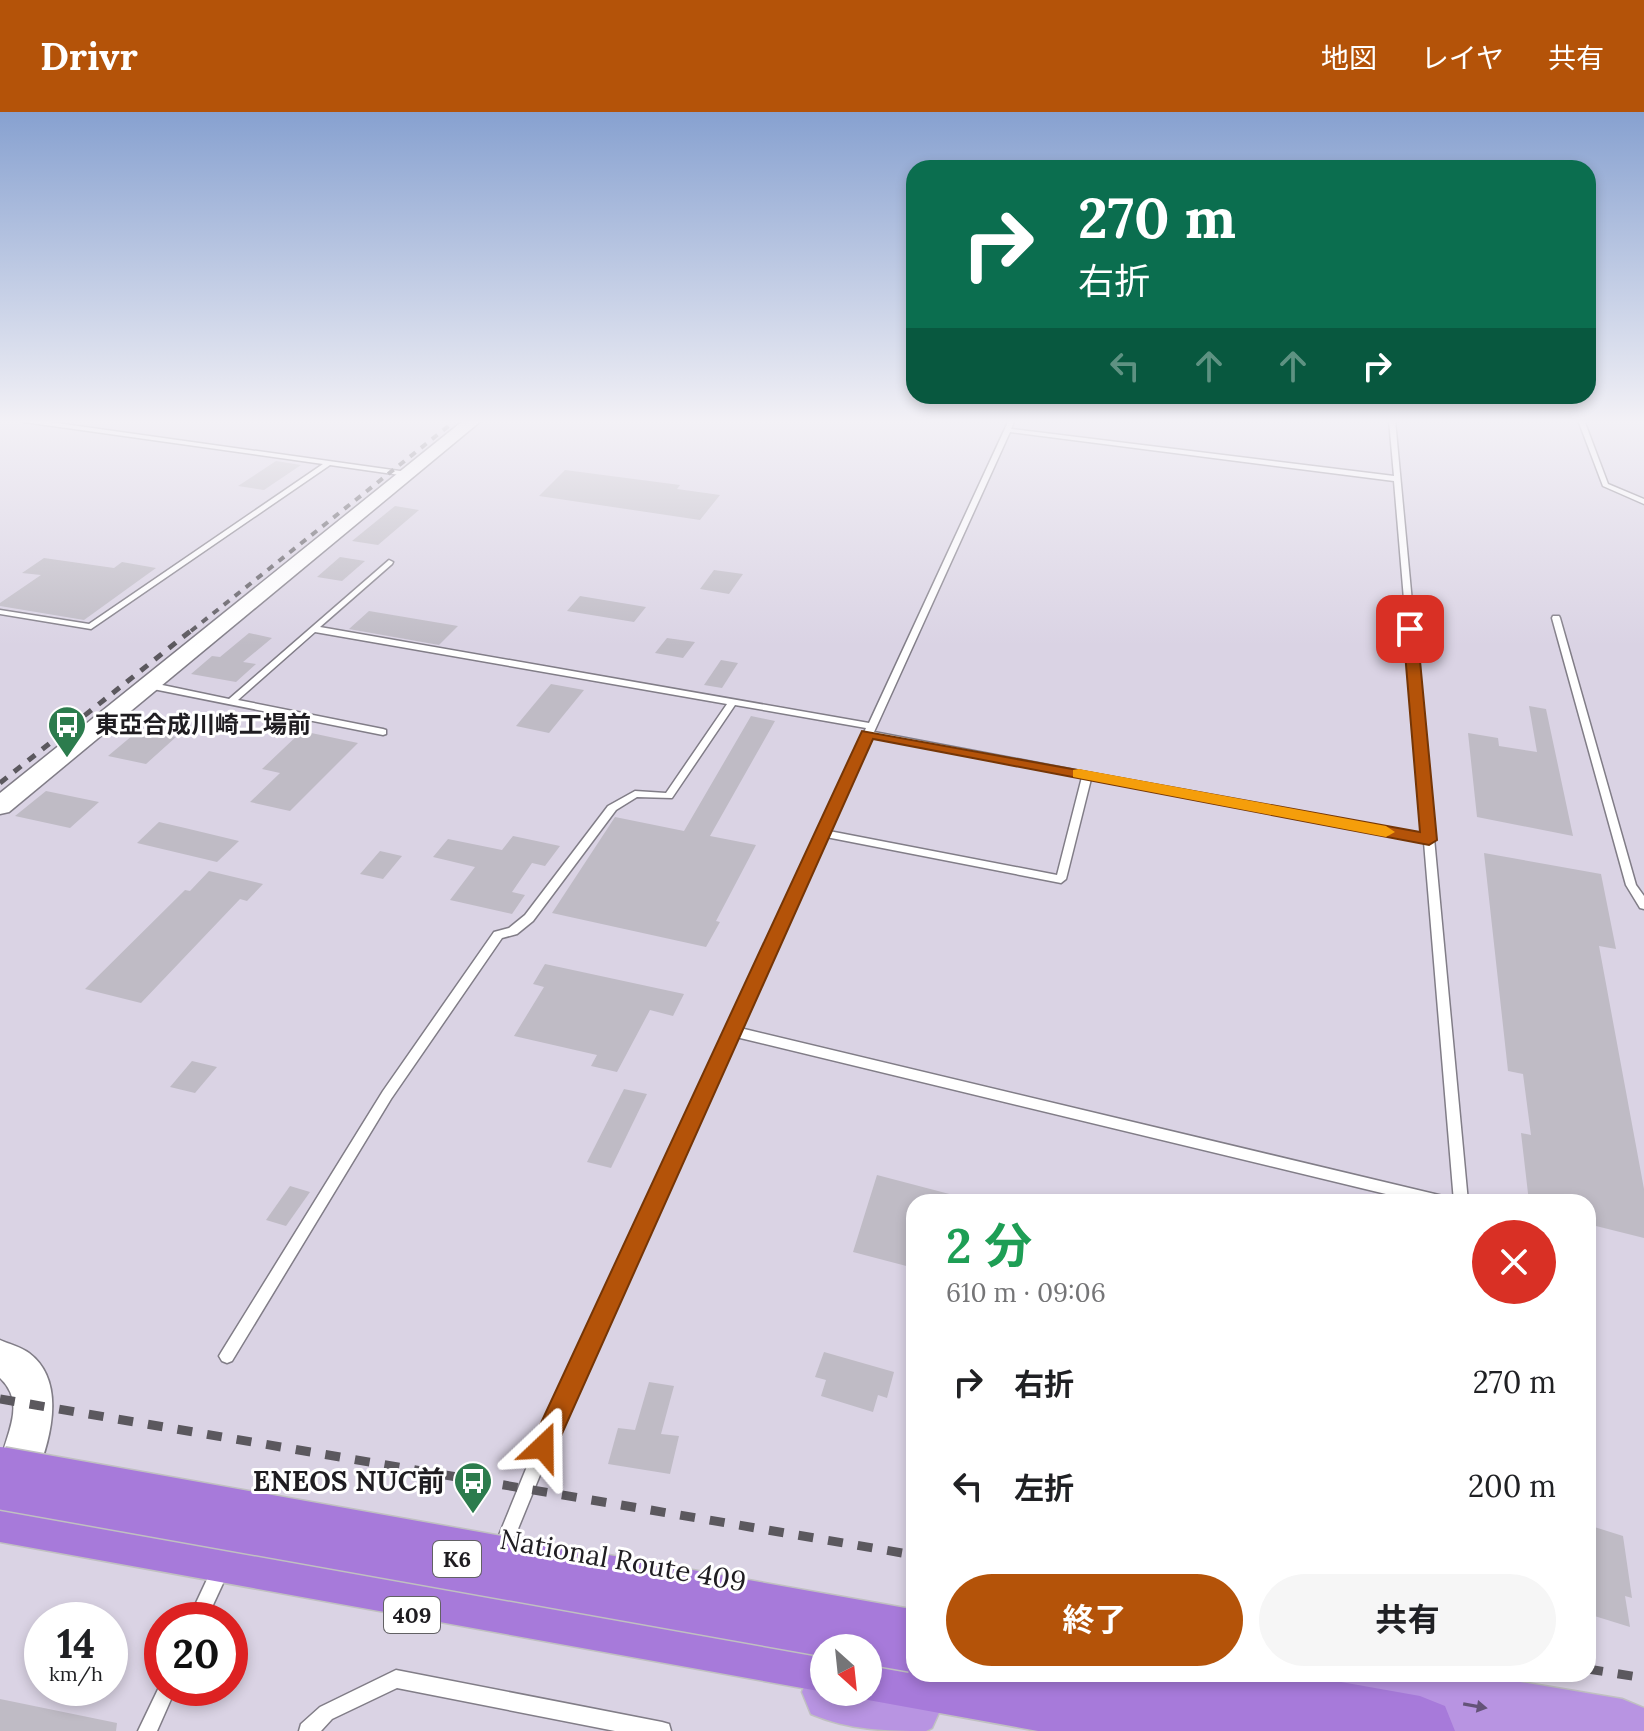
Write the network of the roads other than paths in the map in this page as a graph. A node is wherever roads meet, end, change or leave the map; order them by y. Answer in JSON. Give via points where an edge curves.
{"nodes":[{"id":1,"x":282,"y":496,"type":"edge"},
{"id":2,"x":381,"y":496,"type":"edge"},
{"id":3,"x":977,"y":496,"type":"edge"},
{"id":4,"x":1398,"y":496,"type":"edge"},
{"id":5,"x":389,"y":562,"type":"dead end"},
{"id":6,"x":0,"y":612,"type":"edge"},
{"id":7,"x":1556,"y":618,"type":"dead end"},
{"id":8,"x":315,"y":629,"type":"junction"},
{"id":9,"x":148,"y":685,"type":"junction"},
{"id":10,"x":233,"y":700,"type":"junction"},
{"id":11,"x":733,"y":702,"type":"junction"},
{"id":12,"x":869,"y":730,"type":"junction"},
{"id":13,"x":383,"y":732,"type":"dead end"},
{"id":14,"x":1087,"y":775,"type":"junction"},
{"id":15,"x":0,"y":806,"type":"edge"},
{"id":16,"x":822,"y":833,"type":"junction"},
{"id":17,"x":1429,"y":840,"type":"junction"},
{"id":18,"x":1644,"y":905,"type":"edge"},
{"id":19,"x":732,"y":1031,"type":"junction"},
{"id":20,"x":1410,"y":1194,"type":"edge"},
{"id":21,"x":1460,"y":1194,"type":"edge"},
{"id":22,"x":227,"y":1356,"type":"dead end"},
{"id":23,"x":0,"y":1359,"type":"edge"},
{"id":24,"x":5,"y":1480,"type":"edge"},
{"id":25,"x":505,"y":1540,"type":"junction"},
{"id":26,"x":0,"y":1541,"type":"edge"},
{"id":27,"x":206,"y":1600,"type":"edge"},
{"id":28,"x":906,"y":1609,"type":"edge"},
{"id":29,"x":906,"y":1640,"type":"edge"},
{"id":30,"x":810,"y":1655,"type":"edge"},
{"id":31,"x":882,"y":1668,"type":"edge"},
{"id":32,"x":906,"y":1673,"type":"edge"},
{"id":33,"x":958,"y":1682,"type":"edge"},
{"id":34,"x":1146,"y":1682,"type":"edge"},
{"id":35,"x":1335,"y":1682,"type":"edge"},
{"id":36,"x":810,"y":1688,"type":"edge"},
{"id":37,"x":882,"y":1701,"type":"edge"},
{"id":38,"x":159,"y":1706,"type":"edge"},
{"id":39,"x":147,"y":1731,"type":"edge"},
{"id":40,"x":308,"y":1731,"type":"edge"},
{"id":41,"x":662,"y":1731,"type":"edge"},
{"id":42,"x":1046,"y":1731,"type":"edge"},
{"id":43,"x":1232,"y":1731,"type":"edge"},
{"id":44,"x":1420,"y":1731,"type":"edge"},
{"id":45,"x":1622,"y":1731,"type":"edge"}],
"edges":[{"from":1,"to":6,"type":"lane","via":[[91,627]]},
{"from":2,"to":9,"type":"street"},
{"from":3,"to":12,"type":"lane"},
{"from":4,"to":17,"type":"lane"},
{"from":5,"to":8,"type":"lane"},
{"from":7,"to":18,"type":"lane","via":[[1631,885]]},
{"from":8,"to":10,"type":"lane"},
{"from":8,"to":11,"type":"lane"},
{"from":9,"to":10,"type":"lane"},
{"from":9,"to":15,"type":"street"},
{"from":10,"to":13,"type":"lane"},
{"from":11,"to":12,"type":"lane"},
{"from":11,"to":22,"type":"lane","via":[[669,796],[635,794],[612,808],[529,918],[498,935],[387,1095]]},
{"from":12,"to":14,"type":"lane"},
{"from":12,"to":16,"type":"lane"},
{"from":14,"to":16,"type":"lane","via":[[1061,879]]},
{"from":14,"to":17,"type":"lane"},
{"from":16,"to":19,"type":"lane"},
{"from":17,"to":21,"type":"lane"},
{"from":19,"to":20,"type":"lane"},
{"from":19,"to":25,"type":"lane"},
{"from":23,"to":24,"type":"street","via":[[12,1362],[29,1380],[32,1419]]},
{"from":24,"to":25,"type":"highway","name":"National Route 409"},
{"from":24,"to":29,"type":"highway","number":"K6","bridge":true},
{"from":24,"to":30,"type":"highway","number":"K6"},
{"from":25,"to":28,"type":"highway","name":"National Route 409"},
{"from":26,"to":27,"type":"highway","number":"409"},
{"from":27,"to":36,"type":"highway","number":"409"},
{"from":31,"to":32,"type":"highway"},
{"from":33,"to":43,"type":"highway"},
{"from":34,"to":44,"type":"highway"},
{"from":35,"to":45,"type":"highway","one_way":true},
{"from":37,"to":42,"type":"highway"},
{"from":38,"to":39,"type":"lane"},
{"from":40,"to":41,"type":"lane","via":[[326,1713],[396,1679]]}]}
